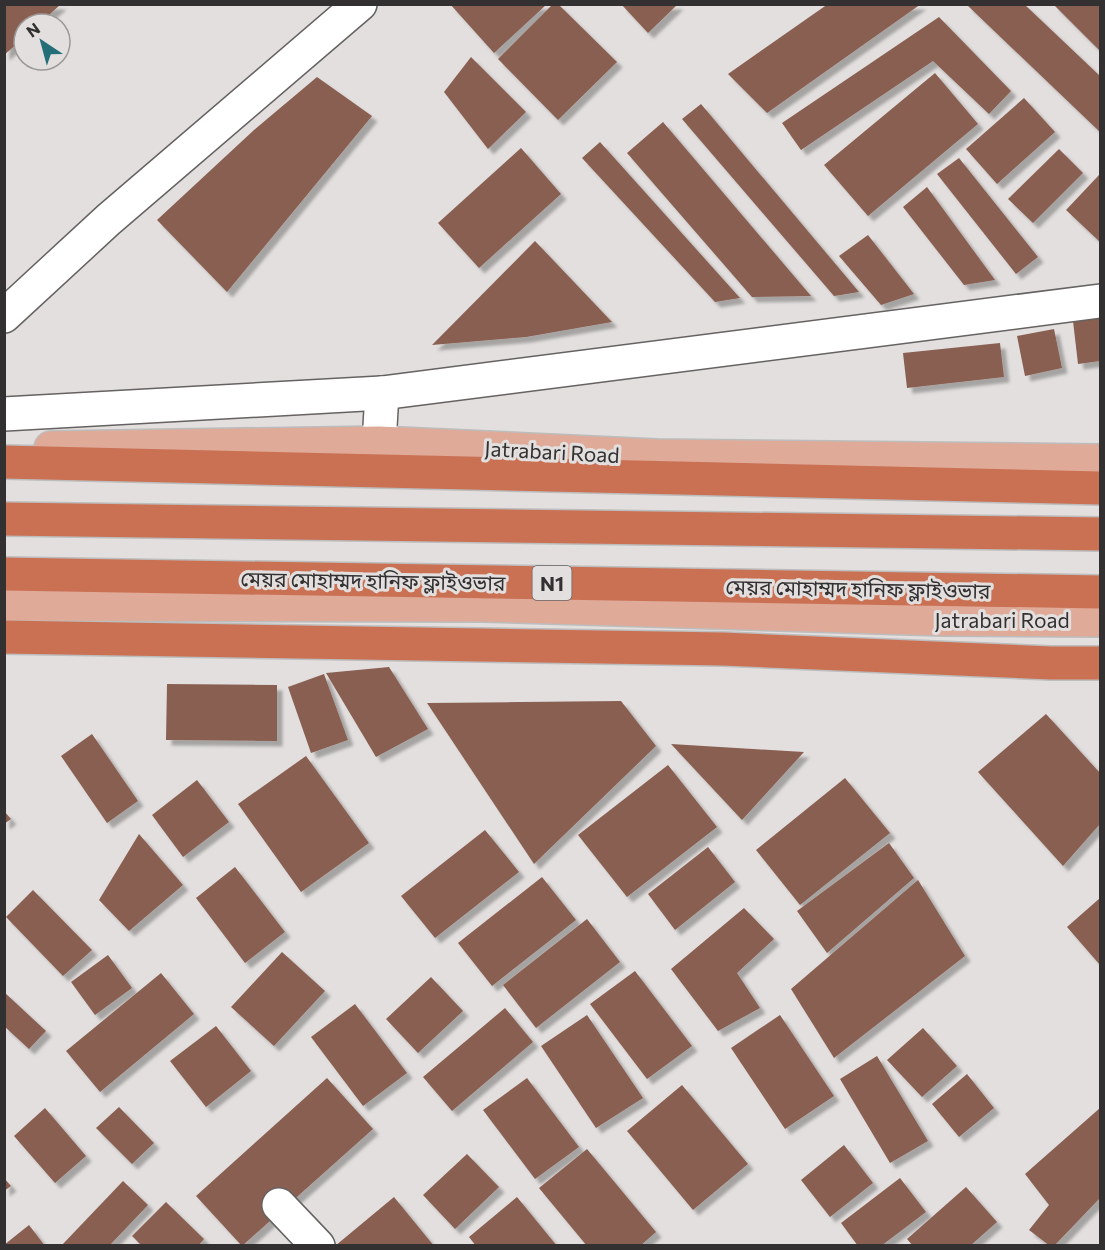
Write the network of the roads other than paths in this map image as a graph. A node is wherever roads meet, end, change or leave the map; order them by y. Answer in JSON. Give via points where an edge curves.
{"nodes":[{"id":1,"x":360,"y":4,"type":"edge"},
{"id":2,"x":1101,"y":301,"type":"edge"},
{"id":3,"x":4,"y":316,"type":"edge"},
{"id":4,"x":382,"y":393,"type":"junction"},
{"id":5,"x":4,"y":414,"type":"edge"},
{"id":6,"x":379,"y":443,"type":"junction"},
{"id":7,"x":4,"y":447,"type":"edge"},
{"id":8,"x":1101,"y":461,"type":"edge"},
{"id":9,"x":4,"y":462,"type":"edge"},
{"id":10,"x":1101,"y":488,"type":"edge"},
{"id":11,"x":4,"y":519,"type":"edge"},
{"id":12,"x":1101,"y":534,"type":"edge"},
{"id":13,"x":4,"y":574,"type":"edge"},
{"id":14,"x":1101,"y":592,"type":"edge"},
{"id":15,"x":4,"y":604,"type":"edge"},
{"id":16,"x":1101,"y":620,"type":"edge"},
{"id":17,"x":4,"y":637,"type":"edge"},
{"id":18,"x":1101,"y":663,"type":"edge"},
{"id":19,"x":279,"y":1204,"type":"dead end"},
{"id":20,"x":318,"y":1245,"type":"edge"}],
"edges":[{"from":1,"to":3,"type":"street","via":[[108,220]]},
{"from":2,"to":4,"type":"street"},
{"from":4,"to":5,"type":"street"},
{"from":4,"to":6,"type":"street"},
{"from":6,"to":7,"type":"main road","name":"Jatrabari Road"},
{"from":6,"to":8,"type":"main road","name":"Jatrabari Road","via":[[657,456]]},
{"from":9,"to":10,"type":"highway"},
{"from":11,"to":12,"type":"highway"},
{"from":13,"to":14,"type":"highway","name":"মেয়র মোহাম্মদ হানিফ ফ্লাইওভার","number":"N1"},
{"from":15,"to":16,"type":"main road","name":"Jatrabari Road","via":[[483,604],[943,619]]},
{"from":17,"to":18,"type":"highway","via":[[711,649]]},
{"from":19,"to":20,"type":"street"}]}
